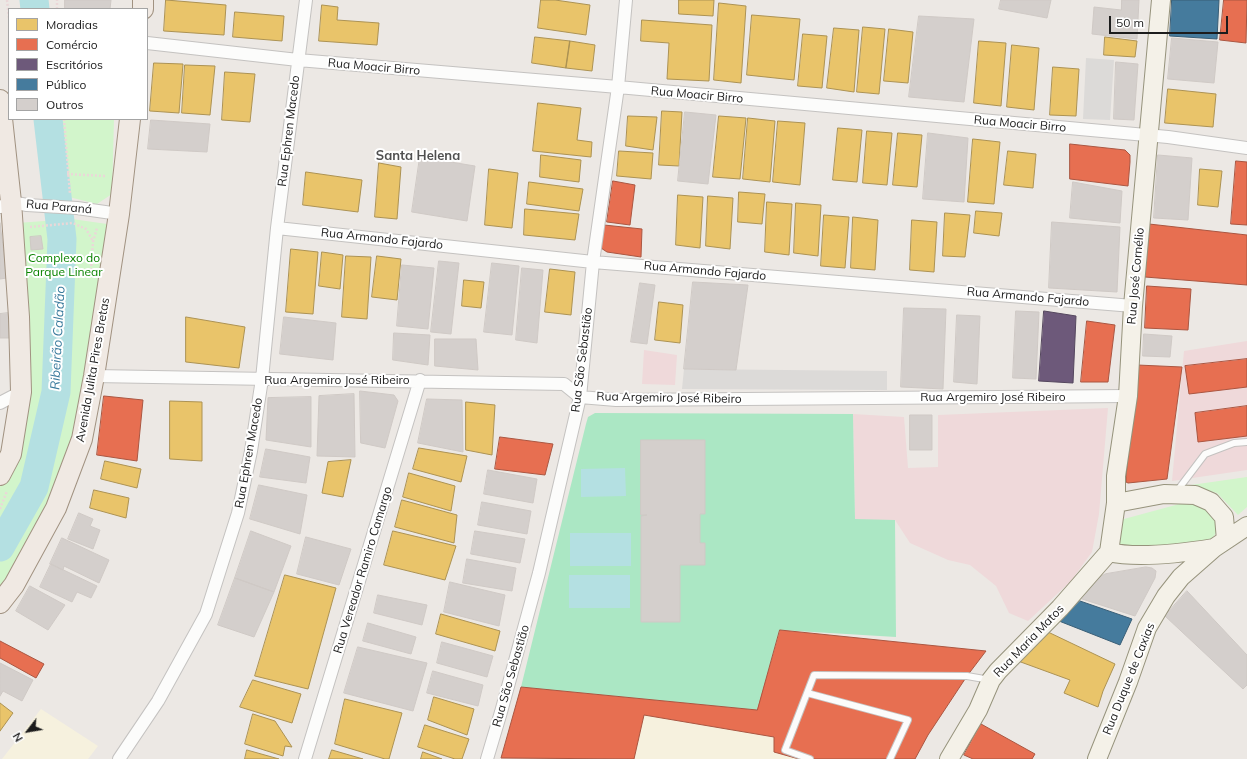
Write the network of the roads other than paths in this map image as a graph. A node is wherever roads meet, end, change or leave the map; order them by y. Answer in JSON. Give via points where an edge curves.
{"nodes":[{"id":1,"x":306,"y":0,"type":"edge"},
{"id":2,"x":626,"y":0,"type":"edge"},
{"id":3,"x":1161,"y":0,"type":"edge"},
{"id":4,"x":148,"y":43,"type":"edge"},
{"id":5,"x":298,"y":60,"type":"junction"},
{"id":6,"x":618,"y":87,"type":"junction"},
{"id":7,"x":0,"y":100,"type":"edge"},
{"id":8,"x":130,"y":120,"type":"edge"},
{"id":9,"x":1148,"y":135,"type":"junction"},
{"id":10,"x":1247,"y":148,"type":"edge"},
{"id":11,"x":13,"y":205,"type":"edge"},
{"id":12,"x":110,"y":213,"type":"junction"},
{"id":13,"x":277,"y":228,"type":"junction"},
{"id":14,"x":593,"y":262,"type":"junction"},
{"id":15,"x":1133,"y":306,"type":"junction"},
{"id":16,"x":94,"y":376,"type":"junction"},
{"id":17,"x":262,"y":379,"type":"junction"},
{"id":18,"x":420,"y":380,"type":"junction"},
{"id":19,"x":21,"y":392,"type":"junction"},
{"id":20,"x":1128,"y":396,"type":"junction"},
{"id":21,"x":580,"y":397,"type":"junction"},
{"id":22,"x":0,"y":403,"type":"edge"},
{"id":23,"x":1247,"y":442,"type":"edge"},
{"id":24,"x":0,"y":475,"type":"edge"},
{"id":25,"x":1174,"y":494,"type":"junction"},
{"id":26,"x":1116,"y":503,"type":"junction"},
{"id":27,"x":1247,"y":526,"type":"edge"},
{"id":28,"x":1220,"y":544,"type":"junction"},
{"id":29,"x":1109,"y":552,"type":"junction"},
{"id":30,"x":0,"y":603,"type":"edge"},
{"id":31,"x":991,"y":680,"type":"junction"},
{"id":32,"x":807,"y":693,"type":"junction"},
{"id":33,"x":119,"y":759,"type":"edge"},
{"id":34,"x":305,"y":759,"type":"edge"},
{"id":35,"x":487,"y":759,"type":"edge"},
{"id":36,"x":810,"y":759,"type":"edge"},
{"id":37,"x":890,"y":759,"type":"edge"},
{"id":38,"x":949,"y":759,"type":"edge"},
{"id":39,"x":1097,"y":759,"type":"edge"}],
"edges":[{"from":1,"to":5,"type":"street","name":"Rua Ephren Macedo"},
{"from":2,"to":6,"type":"street","name":"Rua São Sebastião"},
{"from":3,"to":9,"type":"main road","name":"Rua José Cornélio"},
{"from":4,"to":5,"type":"street","name":"Rua Moacir Birro"},
{"from":5,"to":6,"type":"street","name":"Rua Moacir Birro"},
{"from":5,"to":13,"type":"street","name":"Rua Ephren Macedo"},
{"from":6,"to":9,"type":"street","name":"Rua Moacir Birro"},
{"from":6,"to":14,"type":"street","name":"Rua São Sebastião"},
{"from":7,"to":11,"type":"main road"},
{"from":8,"to":12,"type":"main road","name":"Avenida Julita Pires Bretas","via":[[124,174]]},
{"from":9,"to":10,"type":"street","name":"Rua Moacir Birro"},
{"from":9,"to":15,"type":"main road","name":"Rua José Cornélio"},
{"from":11,"to":12,"type":"street","name":"Rua Paraná","via":[[67,207]]},
{"from":11,"to":19,"type":"main road"},
{"from":12,"to":16,"type":"main road","name":"Avenida Julita Pires Bretas"},
{"from":13,"to":14,"type":"street","name":"Rua Armando Fajardo"},
{"from":13,"to":17,"type":"street","name":"Rua Ephren Macedo"},
{"from":14,"to":15,"type":"street","name":"Rua Armando Fajardo"},
{"from":14,"to":21,"type":"street","name":"Rua São Sebastião"},
{"from":15,"to":20,"type":"main road","name":"Rua José Cornélio"},
{"from":16,"to":17,"type":"street","name":"Rua Argemiro José Ribeiro"},
{"from":16,"to":30,"type":"main road","name":"Avenida Julita Pires Bretas","via":[[82,440],[56,508],[14,585]]},
{"from":17,"to":18,"type":"street","name":"Rua Argemiro José Ribeiro"},
{"from":17,"to":33,"type":"street","name":"Rua Ephren Macedo","via":[[238,513],[206,614],[158,701]]},
{"from":18,"to":21,"type":"street","name":"Rua Argemiro José Ribeiro","via":[[564,384]]},
{"from":18,"to":34,"type":"street","name":"Rua Vereador Ramiro Camargo"},
{"from":19,"to":22,"type":"street"},
{"from":19,"to":24,"type":"main road","via":[[11,454]]},
{"from":20,"to":21,"type":"street","name":"Rua Argemiro José Ribeiro","via":[[616,400]]},
{"from":20,"to":26,"type":"main road","name":"Rua José Cornélio","via":[[1116,476]]},
{"from":21,"to":35,"type":"street","name":"Rua São Sebastião","via":[[539,573]]},
{"from":23,"to":25,"type":"lane","via":[[1234,443],[1205,454]]},
{"from":25,"to":26,"type":"main road"},
{"from":25,"to":28,"type":"main road","via":[[1195,494],[1211,502],[1224,517]]},
{"from":26,"to":29,"type":"main road","name":"Rua José Cornélio"},
{"from":27,"to":28,"type":"main road","name":"Rua Duque de Caxias"},
{"from":28,"to":29,"type":"main road","via":[[1184,553],[1123,555]]},
{"from":28,"to":39,"type":"main road","name":"Rua Duque de Caxias","via":[[1181,577],[1147,628]]},
{"from":29,"to":31,"type":"main road","name":"Rua Maria Matos"},
{"from":31,"to":32,"type":"lane","via":[[967,676],[814,675]]},
{"from":31,"to":38,"type":"main road","name":"Rua Maria Matos","via":[[978,710]]},
{"from":32,"to":36,"type":"lane","via":[[785,750]]},
{"from":32,"to":37,"type":"lane","via":[[908,720]]}]}
